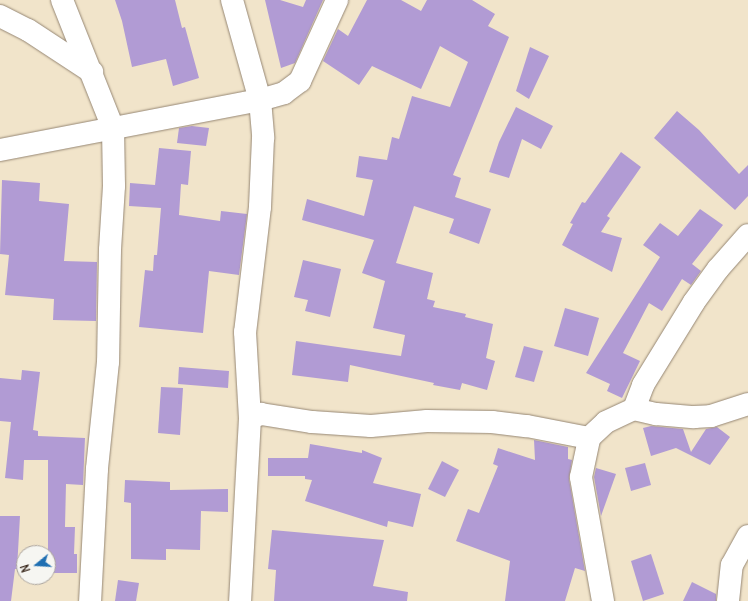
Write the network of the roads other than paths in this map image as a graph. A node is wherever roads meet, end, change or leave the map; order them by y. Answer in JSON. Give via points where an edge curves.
{"nodes":[{"id":1,"x":62,"y":0,"type":"edge"},
{"id":2,"x":232,"y":0,"type":"edge"},
{"id":3,"x":337,"y":0,"type":"edge"},
{"id":4,"x":0,"y":16,"type":"edge"},
{"id":5,"x":92,"y":72,"type":"junction"},
{"id":6,"x":260,"y":100,"type":"junction"},
{"id":7,"x":113,"y":128,"type":"junction"},
{"id":8,"x":0,"y":150,"type":"edge"},
{"id":9,"x":748,"y":235,"type":"edge"},
{"id":10,"x":748,"y":404,"type":"edge"},
{"id":11,"x":634,"y":409,"type":"junction"},
{"id":12,"x":250,"y":418,"type":"junction"},
{"id":13,"x":589,"y":438,"type":"junction"},
{"id":14,"x":748,"y":536,"type":"edge"},
{"id":15,"x":90,"y":601,"type":"edge"},
{"id":16,"x":240,"y":601,"type":"edge"},
{"id":17,"x":603,"y":601,"type":"edge"},
{"id":18,"x":728,"y":601,"type":"edge"}],
"edges":[{"from":1,"to":5,"type":"street"},
{"from":2,"to":6,"type":"street"},
{"from":3,"to":6,"type":"street","via":[[300,81],[284,93]]},
{"from":4,"to":5,"type":"street","via":[[28,30]]},
{"from":5,"to":7,"type":"street"},
{"from":6,"to":7,"type":"street"},
{"from":6,"to":12,"type":"street","via":[[263,138],[260,206],[245,332]]},
{"from":7,"to":8,"type":"street"},
{"from":7,"to":15,"type":"street","via":[[114,186],[108,362],[96,469]]},
{"from":9,"to":11,"type":"street","via":[[718,269],[694,302],[643,385]]},
{"from":10,"to":11,"type":"street","via":[[724,413],[694,417],[656,414]]},
{"from":11,"to":13,"type":"street","via":[[606,422]]},
{"from":12,"to":13,"type":"street","via":[[261,414],[312,422],[371,426],[428,421],[492,422]]},
{"from":12,"to":16,"type":"street"},
{"from":13,"to":17,"type":"street","via":[[581,477]]},
{"from":14,"to":18,"type":"street","via":[[732,565]]}]}
